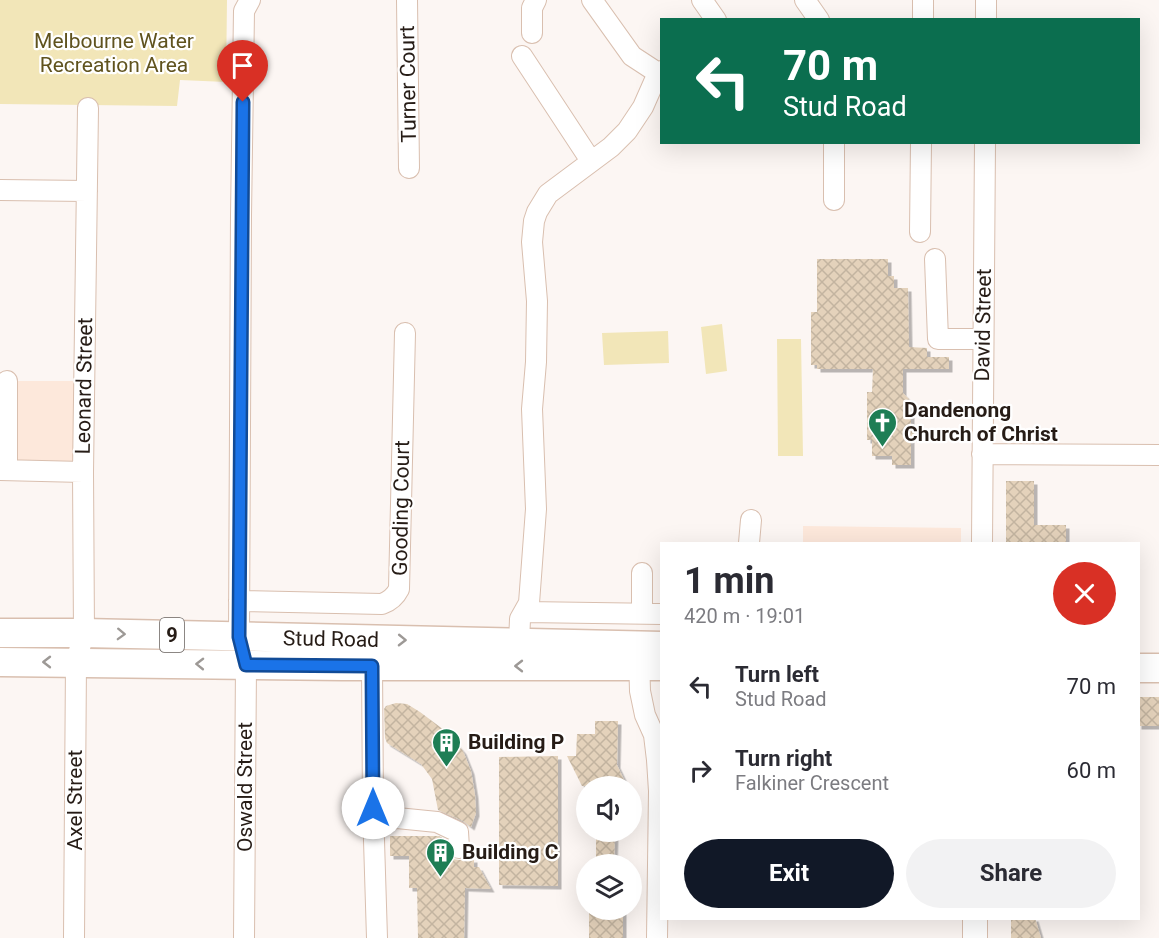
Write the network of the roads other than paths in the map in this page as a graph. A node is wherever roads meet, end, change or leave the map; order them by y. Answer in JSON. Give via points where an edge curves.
{"nodes":[{"id":1,"x":250,"y":0,"type":"edge"},
{"id":2,"x":407,"y":0,"type":"edge"},
{"id":3,"x":536,"y":0,"type":"edge"},
{"id":4,"x":592,"y":0,"type":"edge"},
{"id":5,"x":702,"y":0,"type":"edge"},
{"id":6,"x":805,"y":0,"type":"edge"},
{"id":7,"x":986,"y":0,"type":"edge"},
{"id":8,"x":715,"y":18,"type":"edge"},
{"id":9,"x":818,"y":18,"type":"edge"},
{"id":10,"x":986,"y":18,"type":"edge"},
{"id":11,"x":532,"y":33,"type":"dead end"},
{"id":12,"x":522,"y":56,"type":"dead end"},
{"id":13,"x":660,"y":72,"type":"edge"},
{"id":14,"x":88,"y":108,"type":"dead end"},
{"id":15,"x":834,"y":144,"type":"edge"},
{"id":16,"x":921,"y":144,"type":"edge"},
{"id":17,"x":985,"y":144,"type":"edge"},
{"id":18,"x":591,"y":161,"type":"junction"},
{"id":19,"x":409,"y":168,"type":"dead end"},
{"id":20,"x":0,"y":190,"type":"edge"},
{"id":21,"x":87,"y":190,"type":"junction"},
{"id":22,"x":834,"y":200,"type":"dead end"},
{"id":23,"x":920,"y":232,"type":"dead end"},
{"id":24,"x":935,"y":259,"type":"dead end"},
{"id":25,"x":405,"y":333,"type":"dead end"},
{"id":26,"x":983,"y":339,"type":"junction"},
{"id":27,"x":7,"y":381,"type":"dead end"},
{"id":28,"x":982,"y":454,"type":"junction"},
{"id":29,"x":1159,"y":455,"type":"edge"},
{"id":30,"x":3,"y":470,"type":"edge"},
{"id":31,"x":83,"y":472,"type":"junction"},
{"id":32,"x":751,"y":520,"type":"dead end"},
{"id":33,"x":749,"y":542,"type":"edge"},
{"id":34,"x":982,"y":542,"type":"edge"},
{"id":35,"x":642,"y":573,"type":"dead end"},
{"id":36,"x":239,"y":601,"type":"junction"},
{"id":37,"x":526,"y":612,"type":"junction"},
{"id":38,"x":642,"y":613,"type":"junction"},
{"id":39,"x":660,"y":614,"type":"edge"},
{"id":40,"x":0,"y":633,"type":"edge"},
{"id":41,"x":84,"y":633,"type":"junction"},
{"id":42,"x":239,"y":637,"type":"junction"},
{"id":43,"x":527,"y":643,"type":"junction"},
{"id":44,"x":660,"y":646,"type":"edge"},
{"id":45,"x":0,"y":662,"type":"edge"},
{"id":46,"x":76,"y":662,"type":"junction"},
{"id":47,"x":246,"y":665,"type":"junction"},
{"id":48,"x":372,"y":666,"type":"junction"},
{"id":49,"x":650,"y":666,"type":"edge"},
{"id":50,"x":1140,"y":668,"type":"edge"},
{"id":51,"x":1159,"y":668,"type":"edge"},
{"id":52,"x":374,"y":819,"type":"junction"},
{"id":53,"x":459,"y":848,"type":"dead end"},
{"id":54,"x":975,"y":920,"type":"edge"},
{"id":55,"x":74,"y":938,"type":"edge"},
{"id":56,"x":244,"y":938,"type":"edge"},
{"id":57,"x":377,"y":938,"type":"edge"},
{"id":58,"x":657,"y":938,"type":"edge"},
{"id":59,"x":975,"y":938,"type":"edge"}],
"edges":[{"from":1,"to":36,"type":"street","via":[[244,11],[240,227]]},
{"from":2,"to":19,"type":"street","name":"Turner Court"},
{"from":3,"to":11,"type":"street","via":[[532,8]]},
{"from":4,"to":13,"type":"street","via":[[632,56]]},
{"from":5,"to":8,"type":"street"},
{"from":6,"to":9,"type":"street"},
{"from":7,"to":10,"type":"street"},
{"from":12,"to":18,"type":"street"},
{"from":13,"to":18,"type":"street","via":[[632,125]]},
{"from":14,"to":21,"type":"street","name":"Leonard Street"},
{"from":15,"to":22,"type":"street"},
{"from":16,"to":23,"type":"street"},
{"from":17,"to":26,"type":"street","name":"David Street"},
{"from":18,"to":37,"type":"street","via":[[548,194],[532,231],[537,301],[532,409],[536,509]]},
{"from":20,"to":21,"type":"street"},
{"from":21,"to":31,"type":"street","name":"Leonard Street"},
{"from":24,"to":26,"type":"street","via":[[938,339]]},
{"from":25,"to":36,"type":"street","name":"Gooding Court","via":[[396,594],[382,604]]},
{"from":26,"to":28,"type":"street","name":"David Street"},
{"from":27,"to":30,"type":"street"},
{"from":28,"to":29,"type":"street"},
{"from":28,"to":34,"type":"street","name":"David Street"},
{"from":30,"to":31,"type":"street"},
{"from":31,"to":41,"type":"street","name":"Leonard Street"},
{"from":32,"to":33,"type":"street"},
{"from":35,"to":38,"type":"street"},
{"from":36,"to":42,"type":"street"},
{"from":37,"to":38,"type":"street"},
{"from":37,"to":43,"type":"street","via":[[520,619]]},
{"from":38,"to":39,"type":"street"},
{"from":40,"to":41,"type":"highway","name":"Stud Road","number":"9"},
{"from":41,"to":42,"type":"highway","name":"Stud Road","number":"9","one_way":true},
{"from":41,"to":46,"type":"street","name":"Leonard Street"},
{"from":42,"to":43,"type":"highway","name":"Stud Road","number":"9","one_way":true},
{"from":42,"to":47,"type":"highway","name":"Oswald Street"},
{"from":43,"to":44,"type":"highway","name":"Stud Road","number":"9"},
{"from":43,"to":49,"type":"street","via":[[549,652],[635,652]]},
{"from":46,"to":45,"type":"highway","name":"Stud Road","number":"9","one_way":true},
{"from":47,"to":46,"type":"highway","name":"Stud Road","number":"9","one_way":true},
{"from":46,"to":55,"type":"street","name":"Axel Street"},
{"from":47,"to":48,"type":"highway","name":"Stud Road","number":"9"},
{"from":47,"to":56,"type":"street","name":"Oswald Street"},
{"from":49,"to":48,"type":"highway","name":"Stud Road","number":"9","one_way":true},
{"from":48,"to":52,"type":"street"},
{"from":49,"to":58,"type":"street","via":[[641,699],[654,735],[657,760]]},
{"from":50,"to":51,"type":"highway"},
{"from":52,"to":53,"type":"street","via":[[437,822],[458,832]]},
{"from":52,"to":57,"type":"street"},
{"from":54,"to":59,"type":"main road"}]}
